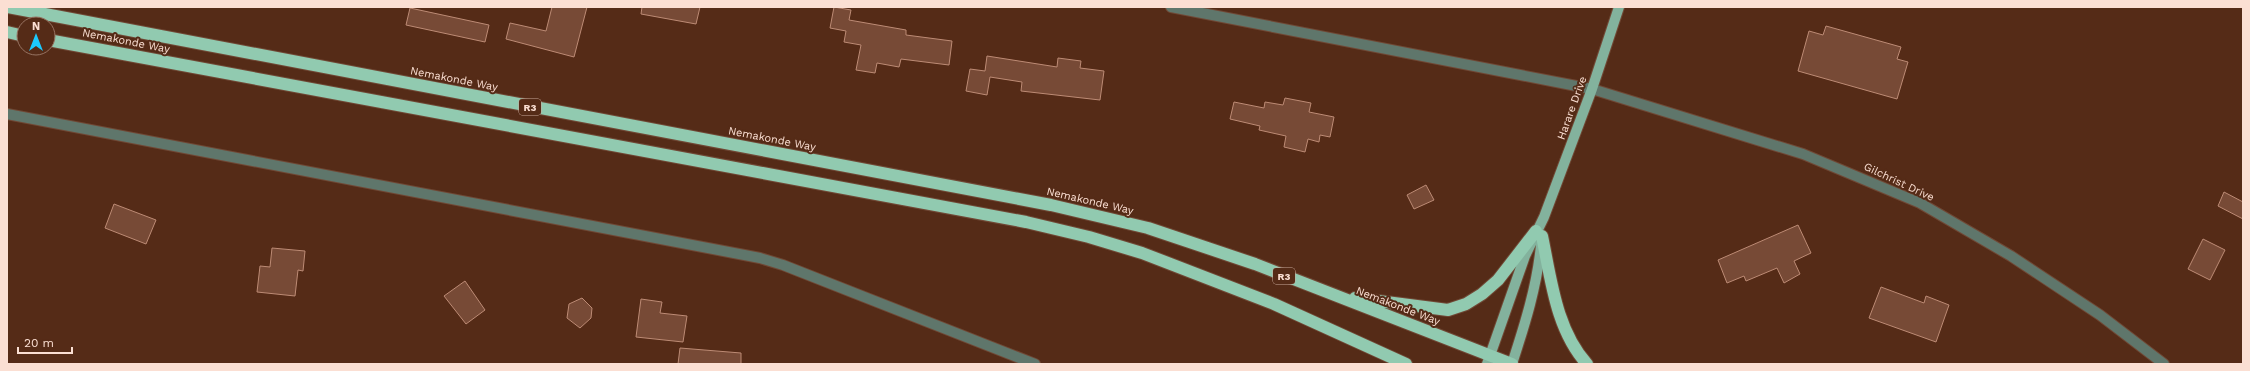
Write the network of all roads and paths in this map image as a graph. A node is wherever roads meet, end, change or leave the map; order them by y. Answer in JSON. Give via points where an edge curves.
{"nodes":[{"id":1,"x":8,"y":7,"type":"edge"},
{"id":2,"x":1171,"y":7,"type":"edge"},
{"id":3,"x":1619,"y":7,"type":"edge"},
{"id":4,"x":56,"y":41,"type":"edge"},
{"id":5,"x":1592,"y":90,"type":"junction"},
{"id":6,"x":7,"y":114,"type":"edge"},
{"id":7,"x":1539,"y":234,"type":"junction"},
{"id":8,"x":1334,"y":295,"type":"junction"},
{"id":9,"x":1488,"y":359,"type":"edge"},
{"id":10,"x":1394,"y":361,"type":"edge"},
{"id":11,"x":1035,"y":364,"type":"edge"},
{"id":12,"x":1406,"y":364,"type":"edge"},
{"id":13,"x":1512,"y":364,"type":"edge"},
{"id":14,"x":1587,"y":364,"type":"edge"},
{"id":15,"x":2164,"y":364,"type":"edge"}],
"edges":[{"from":1,"to":8,"type":"highway","name":"Nemakonde Way","number":"R3","via":[[1051,205],[1148,228],[1255,264]]},
{"from":2,"to":5,"type":"street","name":"Gilchrist Drive"},
{"from":3,"to":5,"type":"main road","name":"Harare Drive"},
{"from":4,"to":10,"type":"highway","name":"Nemakonde Way","number":"R3","via":[[1026,222],[1082,235],[1142,252],[1245,292]]},
{"from":5,"to":7,"type":"main road","name":"Harare Drive"},
{"from":5,"to":15,"type":"street","name":"Gilchrist Drive","via":[[1803,154],[1920,203],[2011,256],[2100,315]]},
{"from":6,"to":11,"type":"street","via":[[760,258],[784,265]]},
{"from":7,"to":8,"type":"highway","via":[[1482,294],[1466,304],[1448,310]]},
{"from":7,"to":9,"type":"main road","name":"Harare Drive","via":[[1525,256]]},
{"from":7,"to":13,"type":"main road","name":"Harare Drive","via":[[1534,290]]},
{"from":7,"to":14,"type":"highway","via":[[1560,317],[1568,336]]},
{"from":8,"to":9,"type":"highway","name":"Nemakonde Way","number":"R3"},
{"from":9,"to":13,"type":"highway","name":"Nemakonde Way","number":"R3"},
{"from":10,"to":12,"type":"highway","name":"Nemakonde Way","number":"R3"}]}
